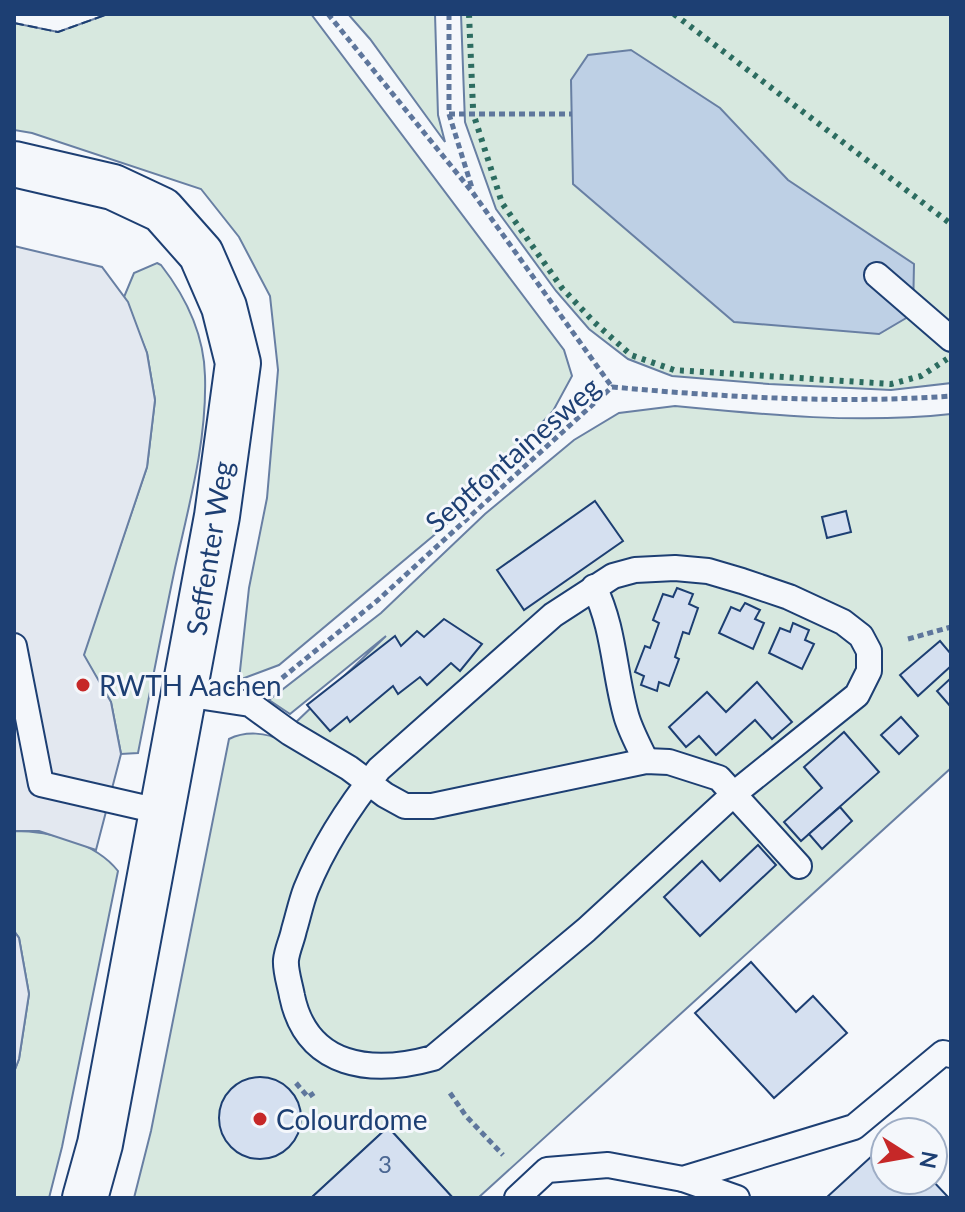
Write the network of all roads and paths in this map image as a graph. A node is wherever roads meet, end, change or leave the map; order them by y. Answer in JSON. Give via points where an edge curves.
{"nodes":[{"id":1,"x":328,"y":14,"type":"edge"},
{"id":2,"x":449,"y":14,"type":"edge"},
{"id":3,"x":449,"y":114,"type":"junction"},
{"id":4,"x":572,"y":114,"type":"dead end"},
{"id":5,"x":14,"y":164,"type":"edge"},
{"id":6,"x":473,"y":193,"type":"junction"},
{"id":7,"x":877,"y":275,"type":"dead end"},
{"id":8,"x":951,"y":339,"type":"edge"},
{"id":9,"x":612,"y":387,"type":"junction"},
{"id":10,"x":951,"y":396,"type":"edge"},
{"id":11,"x":594,"y":587,"type":"junction"},
{"id":12,"x":14,"y":646,"type":"edge"},
{"id":13,"x":184,"y":694,"type":"junction"},
{"id":14,"x":250,"y":704,"type":"junction"},
{"id":15,"x":646,"y":761,"type":"junction"},
{"id":16,"x":368,"y":783,"type":"junction"},
{"id":17,"x":735,"y":793,"type":"junction"},
{"id":18,"x":163,"y":812,"type":"junction"},
{"id":19,"x":799,"y":866,"type":"dead end"},
{"id":20,"x":951,"y":1055,"type":"edge"},
{"id":21,"x":433,"y":1058,"type":"junction"},
{"id":22,"x":496,"y":1146,"type":"dead end"},
{"id":23,"x":683,"y":1179,"type":"junction"},
{"id":24,"x":85,"y":1198,"type":"edge"},
{"id":25,"x":517,"y":1198,"type":"edge"},
{"id":26,"x":737,"y":1198,"type":"edge"}],
"edges":[{"from":1,"to":6,"type":"path"},
{"from":2,"to":3,"type":"path"},
{"from":3,"to":4,"type":"path"},
{"from":3,"to":6,"type":"path"},
{"from":5,"to":13,"type":"street","name":"Seffenter Weg","via":[[113,187],[162,210],[201,254],[224,307],[238,363]]},
{"from":6,"to":9,"type":"path"},
{"from":7,"to":8,"type":"lane"},
{"from":9,"to":10,"type":"path","name":"Septfontainesweg","via":[[739,398],[889,401]]},
{"from":9,"to":14,"type":"path","name":"Septfontainesweg","via":[[378,600]]},
{"from":11,"to":15,"type":"lane","via":[[626,716]]},
{"from":11,"to":16,"type":"lane","via":[[553,615]]},
{"from":11,"to":17,"type":"lane","via":[[635,570],[708,571],[789,597],[861,636],[869,651],[869,671],[857,695]]},
{"from":12,"to":18,"type":"lane","via":[[41,784]]},
{"from":13,"to":14,"type":"lane"},
{"from":13,"to":18,"type":"street","name":"Seffenter Weg"},
{"from":14,"to":16,"type":"lane"},
{"from":15,"to":16,"type":"lane","via":[[432,806],[405,806]]},
{"from":15,"to":17,"type":"lane","via":[[689,766],[719,778]]},
{"from":16,"to":21,"type":"lane","via":[[306,889],[285,961],[294,1007],[309,1036],[330,1054],[352,1063],[384,1067]]},
{"from":17,"to":19,"type":"lane"},
{"from":17,"to":21,"type":"lane","via":[[586,930]]},
{"from":18,"to":24,"type":"street","name":"Seffenter Weg","via":[[100,1144]]},
{"from":20,"to":23,"type":"lane","via":[[943,1053],[854,1127]]},
{"from":21,"to":22,"type":"path","via":[[466,1116]]},
{"from":23,"to":25,"type":"lane","via":[[608,1165],[547,1170]]},
{"from":23,"to":26,"type":"lane"}]}
